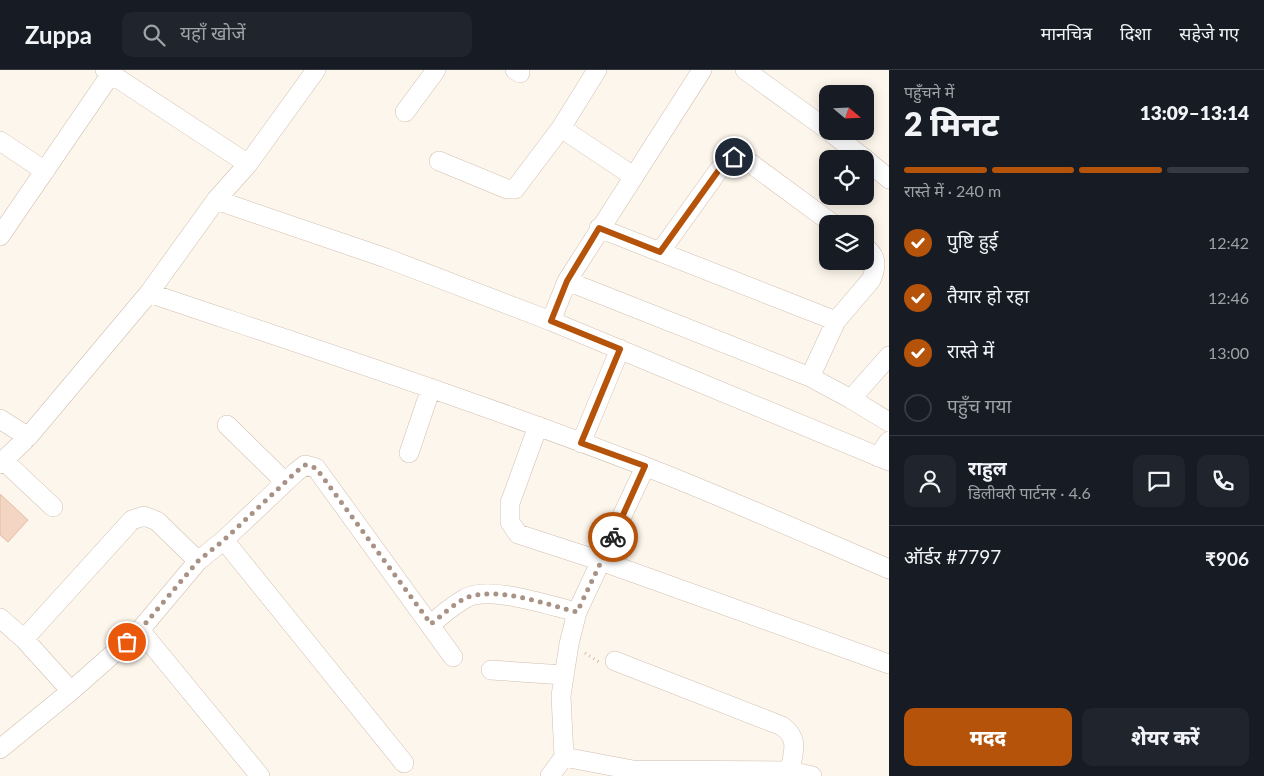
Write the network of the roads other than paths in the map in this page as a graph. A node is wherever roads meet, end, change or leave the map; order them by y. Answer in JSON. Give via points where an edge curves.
{"nodes":[{"id":1,"x":316,"y":70,"type":"edge"},
{"id":2,"x":436,"y":70,"type":"edge"},
{"id":3,"x":597,"y":70,"type":"edge"},
{"id":4,"x":702,"y":70,"type":"edge"},
{"id":5,"x":745,"y":70,"type":"edge"},
{"id":6,"x":108,"y":72,"type":"edge"},
{"id":7,"x":405,"y":112,"type":"dead end"},
{"id":8,"x":819,"y":124,"type":"edge"},
{"id":9,"x":561,"y":128,"type":"junction"},
{"id":10,"x":840,"y":140,"type":"edge"},
{"id":11,"x":0,"y":142,"type":"edge"},
{"id":12,"x":853,"y":150,"type":"edge"},
{"id":13,"x":439,"y":161,"type":"dead end"},
{"id":14,"x":248,"y":164,"type":"junction"},
{"id":15,"x":874,"y":166,"type":"edge"},
{"id":16,"x":45,"y":171,"type":"junction"},
{"id":17,"x":633,"y":176,"type":"junction"},
{"id":18,"x":889,"y":179,"type":"edge"},
{"id":19,"x":216,"y":200,"type":"junction"},
{"id":20,"x":821,"y":215,"type":"edge"},
{"id":21,"x":599,"y":228,"type":"junction"},
{"id":22,"x":0,"y":236,"type":"edge"},
{"id":23,"x":660,"y":252,"type":"junction"},
{"id":24,"x":874,"y":255,"type":"edge"},
{"id":25,"x":567,"y":281,"type":"junction"},
{"id":26,"x":149,"y":293,"type":"junction"},
{"id":27,"x":551,"y":321,"type":"junction"},
{"id":28,"x":836,"y":322,"type":"junction"},
{"id":29,"x":620,"y":349,"type":"junction"},
{"id":30,"x":889,"y":356,"type":"edge"},
{"id":31,"x":810,"y":377,"type":"junction"},
{"id":32,"x":431,"y":388,"type":"junction"},
{"id":33,"x":851,"y":399,"type":"junction"},
{"id":34,"x":0,"y":419,"type":"edge"},
{"id":35,"x":889,"y":422,"type":"edge"},
{"id":36,"x":227,"y":425,"type":"dead end"},
{"id":37,"x":538,"y":426,"type":"junction"},
{"id":38,"x":28,"y":437,"type":"junction"},
{"id":39,"x":889,"y":441,"type":"edge"},
{"id":40,"x":581,"y":443,"type":"junction"},
{"id":41,"x":409,"y":453,"type":"dead end"},
{"id":42,"x":883,"y":459,"type":"edge"},
{"id":43,"x":2,"y":462,"type":"edge"},
{"id":44,"x":645,"y":466,"type":"junction"},
{"id":45,"x":285,"y":482,"type":"junction"},
{"id":46,"x":53,"y":507,"type":"dead end"},
{"id":47,"x":224,"y":540,"type":"junction"},
{"id":48,"x":198,"y":561,"type":"junction"},
{"id":49,"x":601,"y":561,"type":"junction"},
{"id":50,"x":889,"y":569,"type":"edge"},
{"id":51,"x":577,"y":612,"type":"junction"},
{"id":52,"x":0,"y":618,"type":"edge"},
{"id":53,"x":431,"y":624,"type":"junction"},
{"id":54,"x":140,"y":630,"type":"junction"},
{"id":55,"x":24,"y":639,"type":"junction"},
{"id":56,"x":454,"y":657,"type":"dead end"},
{"id":57,"x":615,"y":661,"type":"dead end"},
{"id":58,"x":889,"y":664,"type":"edge"},
{"id":59,"x":491,"y":670,"type":"dead end"},
{"id":60,"x":564,"y":675,"type":"junction"},
{"id":61,"x":71,"y":691,"type":"junction"},
{"id":62,"x":0,"y":749,"type":"edge"},
{"id":63,"x":564,"y":757,"type":"junction"},
{"id":64,"x":404,"y":763,"type":"dead end"},
{"id":65,"x":790,"y":771,"type":"junction"},
{"id":66,"x":260,"y":776,"type":"edge"},
{"id":67,"x":550,"y":776,"type":"edge"},
{"id":68,"x":812,"y":776,"type":"edge"}],
"edges":[{"from":1,"to":14,"type":"street"},
{"from":2,"to":7,"type":"street"},
{"from":3,"to":9,"type":"street"},
{"from":4,"to":17,"type":"street"},
{"from":5,"to":8,"type":"street"},
{"from":6,"to":14,"type":"street"},
{"from":6,"to":16,"type":"street"},
{"from":9,"to":13,"type":"street","via":[[515,189],[507,189]]},
{"from":9,"to":17,"type":"street"},
{"from":10,"to":12,"type":"street"},
{"from":11,"to":16,"type":"street"},
{"from":14,"to":19,"type":"street"},
{"from":15,"to":18,"type":"street"},
{"from":16,"to":22,"type":"street"},
{"from":17,"to":21,"type":"street"},
{"from":19,"to":26,"type":"street"},
{"from":19,"to":27,"type":"street","via":[[386,258]]},
{"from":20,"to":23,"type":"street","via":[[742,157],[734,157],[726,160]]},
{"from":21,"to":23,"type":"street"},
{"from":21,"to":25,"type":"street"},
{"from":23,"to":28,"type":"street"},
{"from":24,"to":28,"type":"street","via":[[871,280]]},
{"from":25,"to":27,"type":"street"},
{"from":25,"to":31,"type":"street"},
{"from":26,"to":32,"type":"street"},
{"from":26,"to":38,"type":"street"},
{"from":27,"to":29,"type":"street"},
{"from":28,"to":31,"type":"street"},
{"from":29,"to":40,"type":"street"},
{"from":29,"to":42,"type":"street"},
{"from":30,"to":33,"type":"street"},
{"from":31,"to":33,"type":"street"},
{"from":32,"to":37,"type":"street"},
{"from":32,"to":41,"type":"street"},
{"from":33,"to":35,"type":"street"},
{"from":34,"to":38,"type":"street"},
{"from":36,"to":45,"type":"street"},
{"from":37,"to":40,"type":"street"},
{"from":37,"to":49,"type":"street","via":[[510,503],[510,522],[518,534]]},
{"from":38,"to":43,"type":"street"},
{"from":39,"to":42,"type":"street"},
{"from":40,"to":44,"type":"street"},
{"from":43,"to":46,"type":"street"},
{"from":44,"to":49,"type":"street"},
{"from":44,"to":50,"type":"street"},
{"from":45,"to":47,"type":"street"},
{"from":45,"to":53,"type":"street","via":[[305,465],[316,468]]},
{"from":47,"to":48,"type":"street"},
{"from":47,"to":64,"type":"street"},
{"from":48,"to":54,"type":"street"},
{"from":48,"to":55,"type":"street","via":[[157,521],[144,516],[132,520]]},
{"from":49,"to":51,"type":"street"},
{"from":49,"to":58,"type":"street"},
{"from":51,"to":53,"type":"street","via":[[508,595],[491,594],[467,598]]},
{"from":51,"to":60,"type":"street"},
{"from":52,"to":55,"type":"street"},
{"from":53,"to":56,"type":"street"},
{"from":54,"to":61,"type":"street"},
{"from":54,"to":66,"type":"street"},
{"from":55,"to":61,"type":"street"},
{"from":57,"to":65,"type":"street","via":[[782,726],[794,740]]},
{"from":59,"to":60,"type":"street"},
{"from":60,"to":63,"type":"street","via":[[561,696]]},
{"from":61,"to":62,"type":"street"},
{"from":63,"to":65,"type":"street","via":[[632,770]]},
{"from":63,"to":67,"type":"street"},
{"from":65,"to":68,"type":"street"}]}
